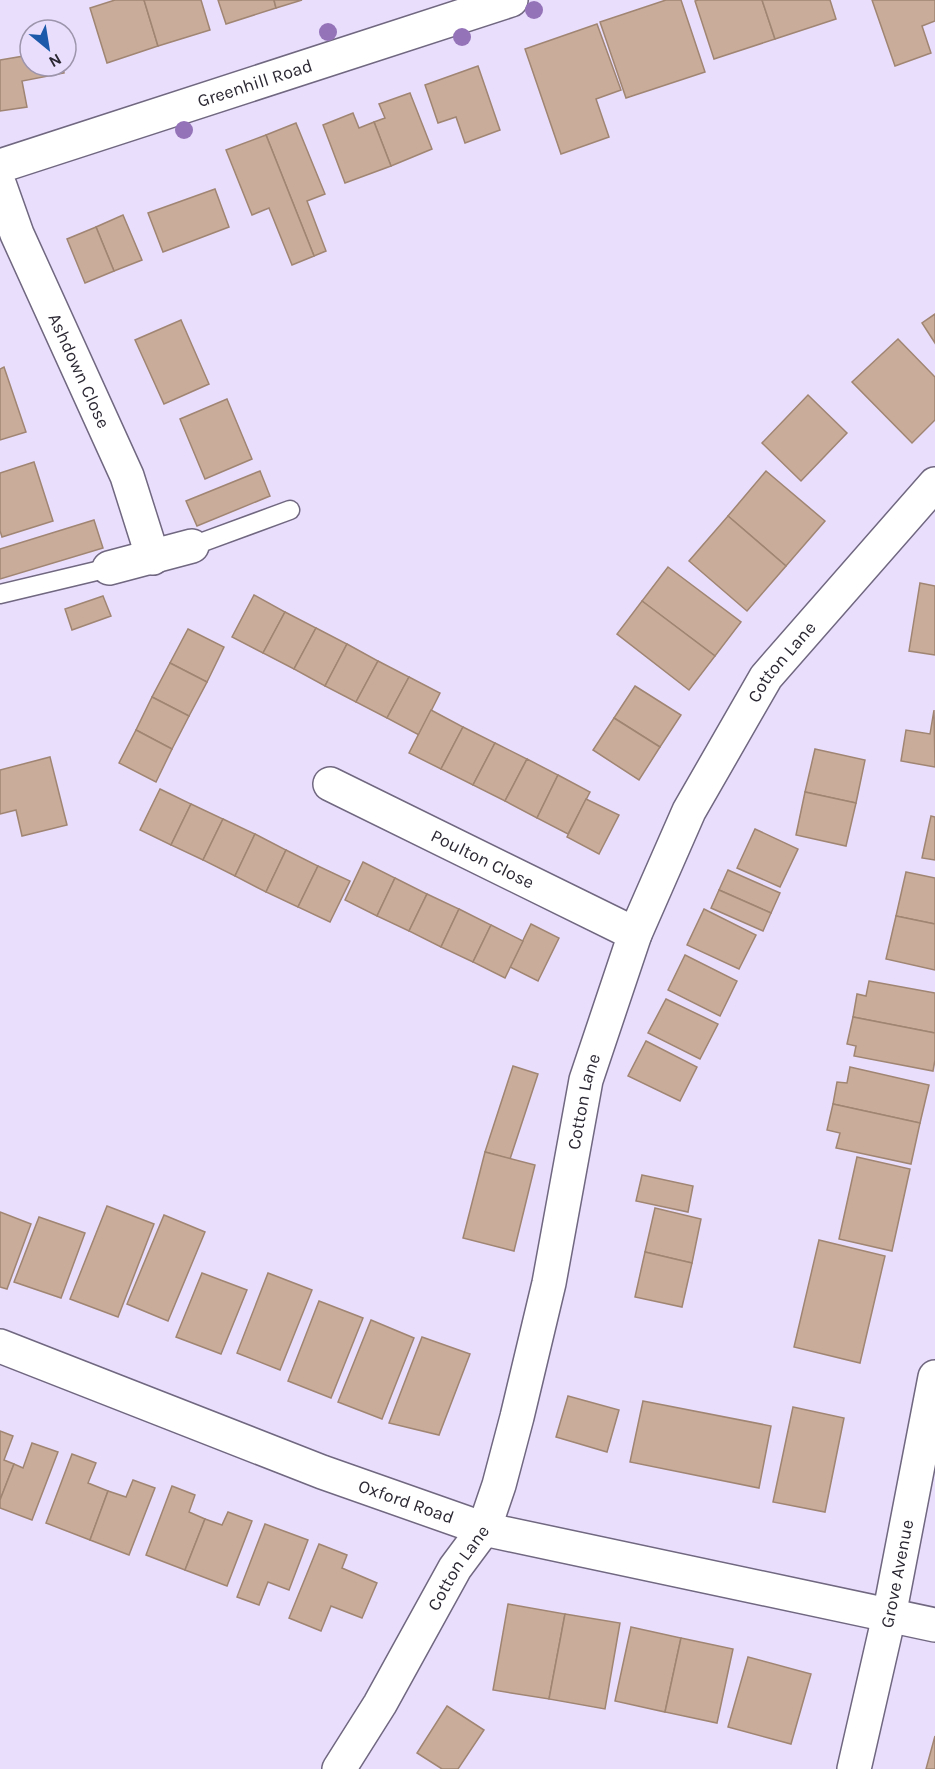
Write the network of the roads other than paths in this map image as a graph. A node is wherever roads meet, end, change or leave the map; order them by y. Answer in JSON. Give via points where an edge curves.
{"nodes":[{"id":1,"x":511,"y":0,"type":"edge"},
{"id":2,"x":0,"y":166,"type":"edge"},
{"id":3,"x":0,"y":186,"type":"edge"},
{"id":4,"x":935,"y":484,"type":"edge"},
{"id":5,"x":290,"y":510,"type":"dead end"},
{"id":6,"x":192,"y":546,"type":"joint"},
{"id":7,"x":153,"y":558,"type":"junction"},
{"id":8,"x":109,"y":568,"type":"joint"},
{"id":9,"x":0,"y":594,"type":"edge"},
{"id":10,"x":330,"y":784,"type":"dead end"},
{"id":11,"x":635,"y":934,"type":"junction"},
{"id":12,"x":0,"y":1346,"type":"edge"},
{"id":13,"x":935,"y":1377,"type":"edge"},
{"id":14,"x":484,"y":1529,"type":"junction"},
{"id":15,"x":889,"y":1617,"type":"junction"},
{"id":16,"x":935,"y":1625,"type":"edge"},
{"id":17,"x":339,"y":1769,"type":"edge"},
{"id":18,"x":854,"y":1769,"type":"edge"}],
"edges":[{"from":1,"to":2,"type":"street","name":"Greenhill Road"},
{"from":3,"to":7,"type":"street","name":"Ashdown Close","via":[[17,234],[127,476]]},
{"from":4,"to":11,"type":"street","name":"Cotton Lane","via":[[766,677],[689,812]]},
{"from":5,"to":6,"type":"lane"},
{"from":6,"to":7,"type":"street"},
{"from":7,"to":8,"type":"street"},
{"from":8,"to":9,"type":"lane"},
{"from":10,"to":11,"type":"street","name":"Poulton Close"},
{"from":11,"to":14,"type":"street","name":"Cotton Lane","via":[[586,1080],[549,1283],[517,1418]]},
{"from":12,"to":14,"type":"street","name":"Oxford Road","via":[[322,1472]]},
{"from":13,"to":15,"type":"street","name":"Grove Avenue"},
{"from":14,"to":15,"type":"street","name":"Oxford Road"},
{"from":14,"to":17,"type":"street","name":"Cotton Lane","via":[[455,1569]]},
{"from":15,"to":16,"type":"street","name":"Oxford Road"},
{"from":15,"to":18,"type":"street","name":"Grove Avenue"}]}
